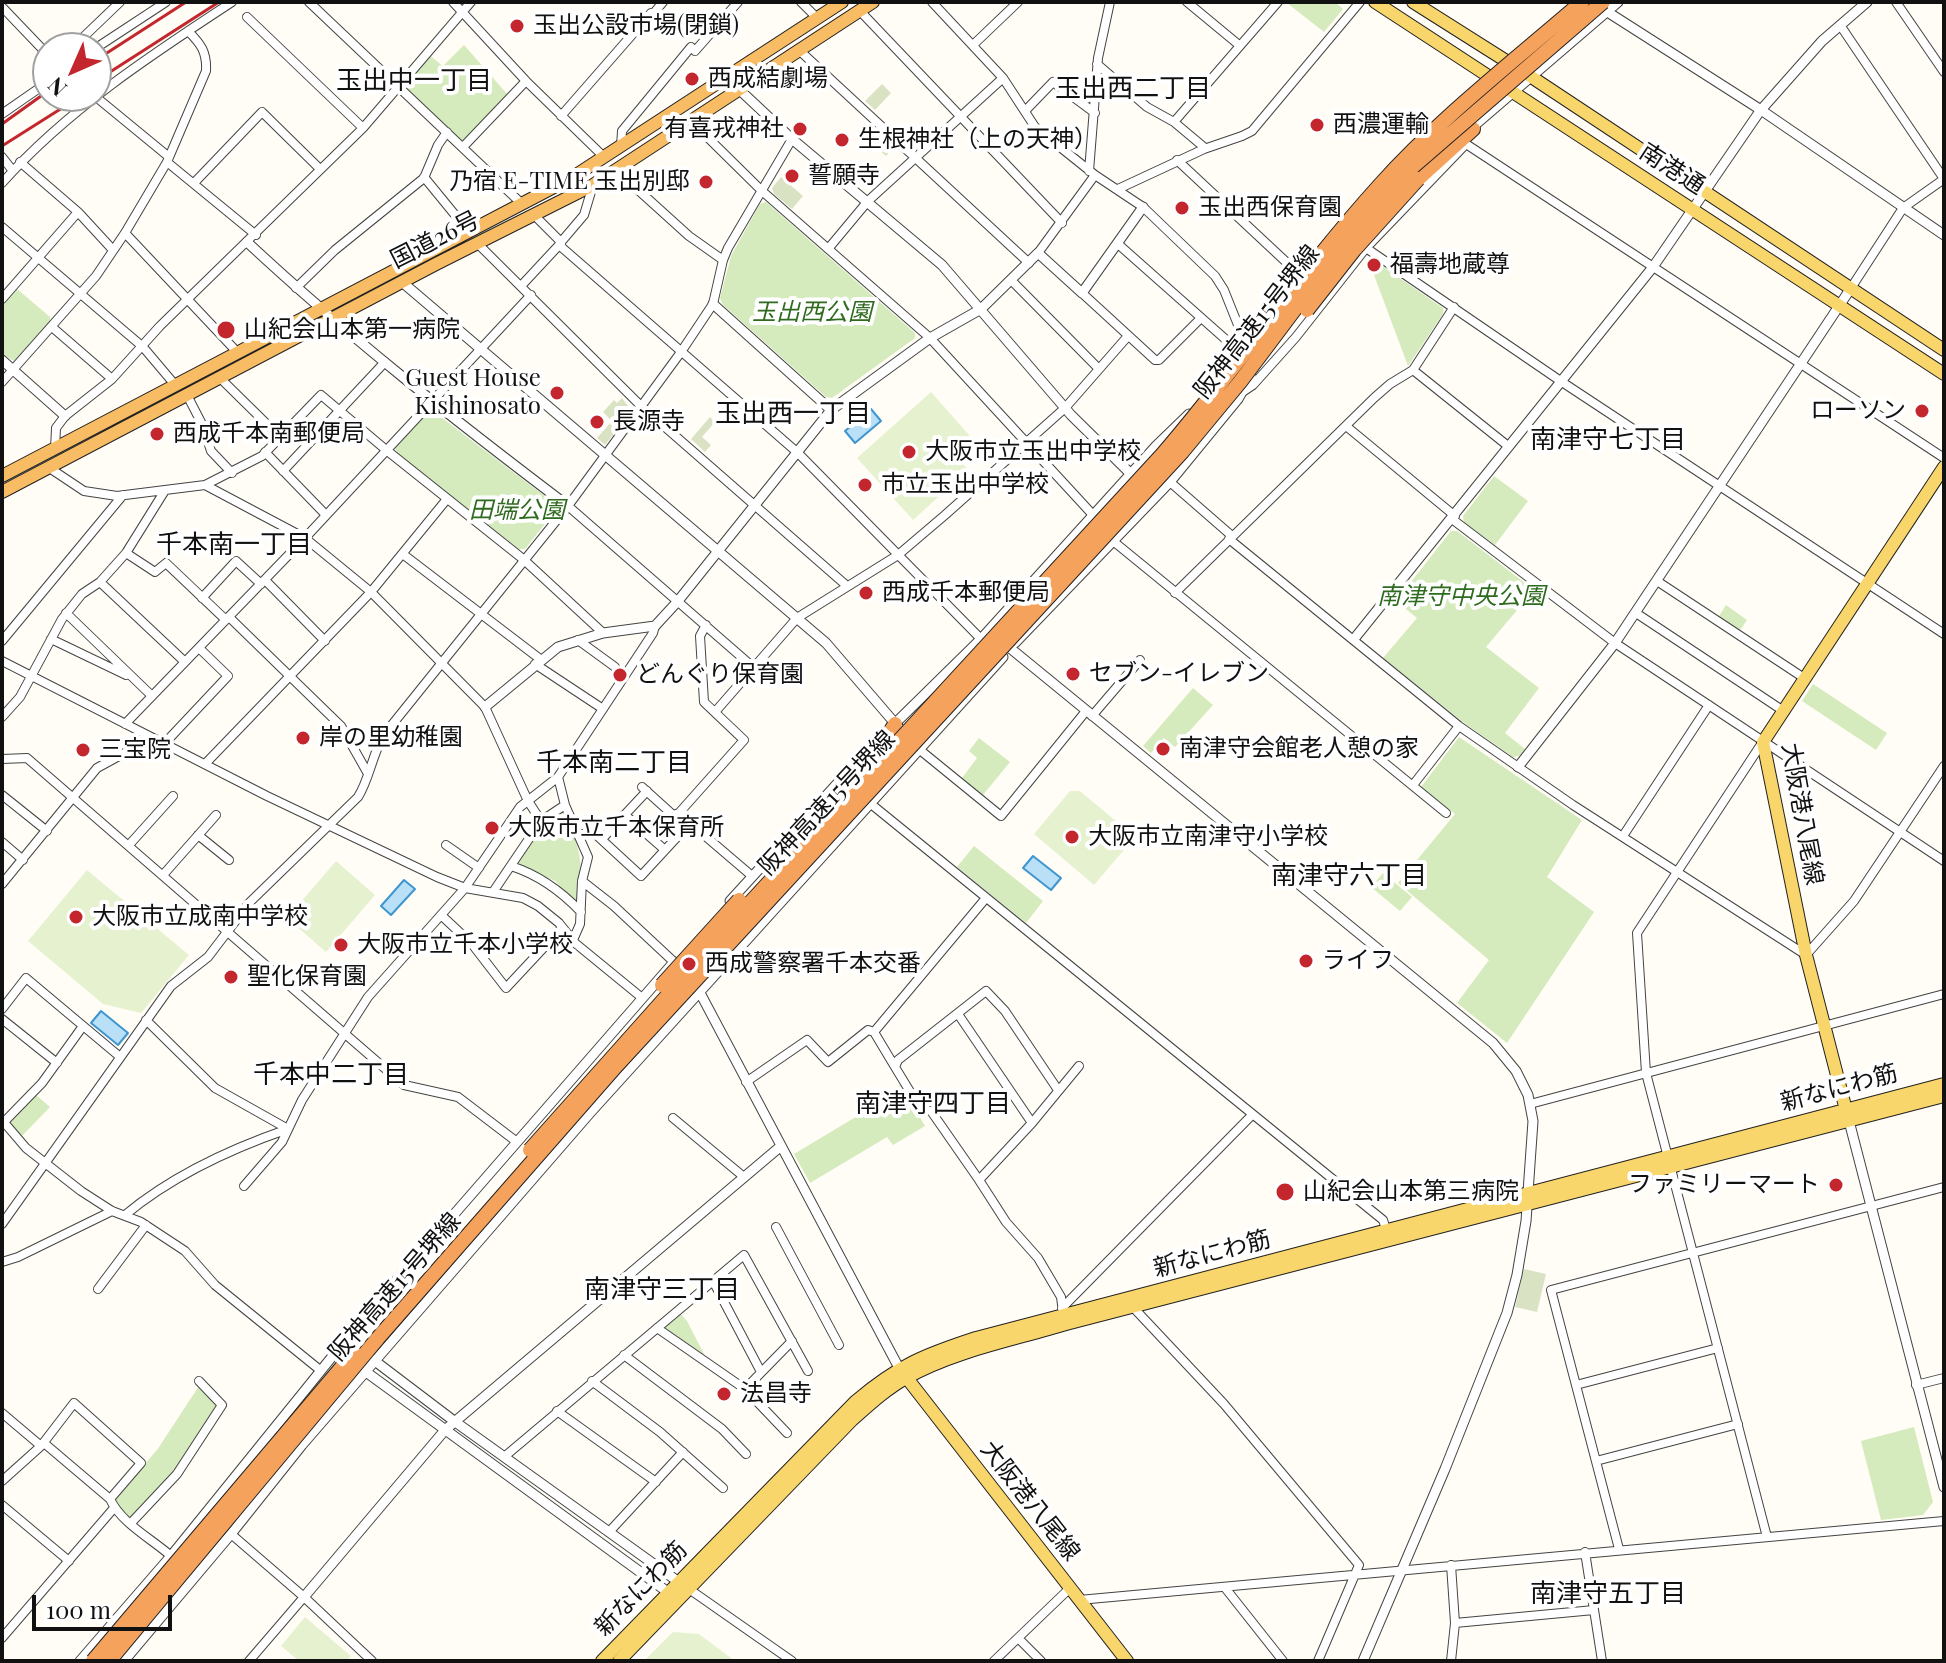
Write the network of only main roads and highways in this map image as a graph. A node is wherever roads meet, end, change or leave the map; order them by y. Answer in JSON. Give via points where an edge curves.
{"nodes":[{"id":1,"x":842,"y":2,"type":"edge"},
{"id":2,"x":873,"y":2,"type":"edge"},
{"id":3,"x":1375,"y":2,"type":"edge"},
{"id":4,"x":1413,"y":2,"type":"edge"},
{"id":5,"x":1582,"y":2,"type":"edge"},
{"id":6,"x":1605,"y":6,"type":"edge"},
{"id":7,"x":1473,"y":129,"type":"road end"},
{"id":8,"x":473,"y":238,"type":"junction"},
{"id":9,"x":1944,"y":350,"type":"edge"},
{"id":10,"x":1944,"y":374,"type":"edge"},
{"id":11,"x":182,"y":390,"type":"junction"},
{"id":12,"x":1182,"y":452,"type":"junction"},
{"id":13,"x":1944,"y":467,"type":"edge"},
{"id":14,"x":3,"y":474,"type":"edge"},
{"id":15,"x":2,"y":492,"type":"edge"},
{"id":16,"x":895,"y":724,"type":"road end"},
{"id":17,"x":602,"y":1066,"type":"junction"},
{"id":18,"x":1944,"y":1084,"type":"edge"},
{"id":19,"x":1944,"y":1096,"type":"edge"},
{"id":20,"x":1847,"y":1115,"type":"junction"},
{"id":21,"x":902,"y":1372,"type":"junction"},
{"id":22,"x":684,"y":1586,"type":"junction"},
{"id":23,"x":93,"y":1661,"type":"edge"},
{"id":24,"x":109,"y":1661,"type":"edge"},
{"id":25,"x":602,"y":1661,"type":"edge"},
{"id":26,"x":619,"y":1661,"type":"edge"},
{"id":27,"x":1127,"y":1661,"type":"edge"}],
"edges":[{"from":1,"to":8,"type":"highway","name":"国道26号"},
{"from":2,"to":8,"type":"highway","name":"国道26号","via":[[593,185]]},
{"from":3,"to":10,"type":"main road","name":"南港通"},
{"from":4,"to":9,"type":"main road","name":"南港通"},
{"from":5,"to":17,"type":"highway","name":"阪神高速15号堺線","bridge":true,"via":[[1381,184],[1162,455]]},
{"from":6,"to":12,"type":"highway","name":"阪神高速15号堺線","bridge":true,"via":[[1435,145],[1388,192]]},
{"from":7,"to":12,"type":"highway","bridge":true,"via":[[1354,250],[1247,387]]},
{"from":8,"to":11,"type":"highway","name":"国道26号","via":[[238,353]]},
{"from":8,"to":11,"type":"highway","name":"国道26号","via":[[332,320],[220,378]]},
{"from":11,"to":14,"type":"highway","name":"国道26号"},
{"from":11,"to":15,"type":"highway","name":"国道26号"},
{"from":12,"to":24,"type":"highway","name":"阪神高速15号堺線","bridge":true,"via":[[617,1065],[378,1338]]},
{"from":13,"to":20,"type":"main road","name":"大阪港八尾線","via":[[1763,742],[1806,955]]},
{"from":16,"to":17,"type":"highway","bridge":true,"via":[[836,798],[668,978]]},
{"from":17,"to":23,"type":"highway","name":"阪神高速15号堺線","bridge":true},
{"from":18,"to":20,"type":"main road","name":"新なにわ筋"},
{"from":19,"to":20,"type":"main road","name":"新なにわ筋"},
{"from":20,"to":21,"type":"main road","name":"新なにわ筋","via":[[1130,1303],[976,1338],[925,1355]]},
{"from":21,"to":22,"type":"main road","name":"新なにわ筋","via":[[856,1401]]},
{"from":21,"to":27,"type":"main road","name":"大阪港八尾線"},
{"from":22,"to":25,"type":"main road","name":"新なにわ筋","via":[[669,1593]]},
{"from":22,"to":26,"type":"main road","name":"新なにわ筋"}]}
